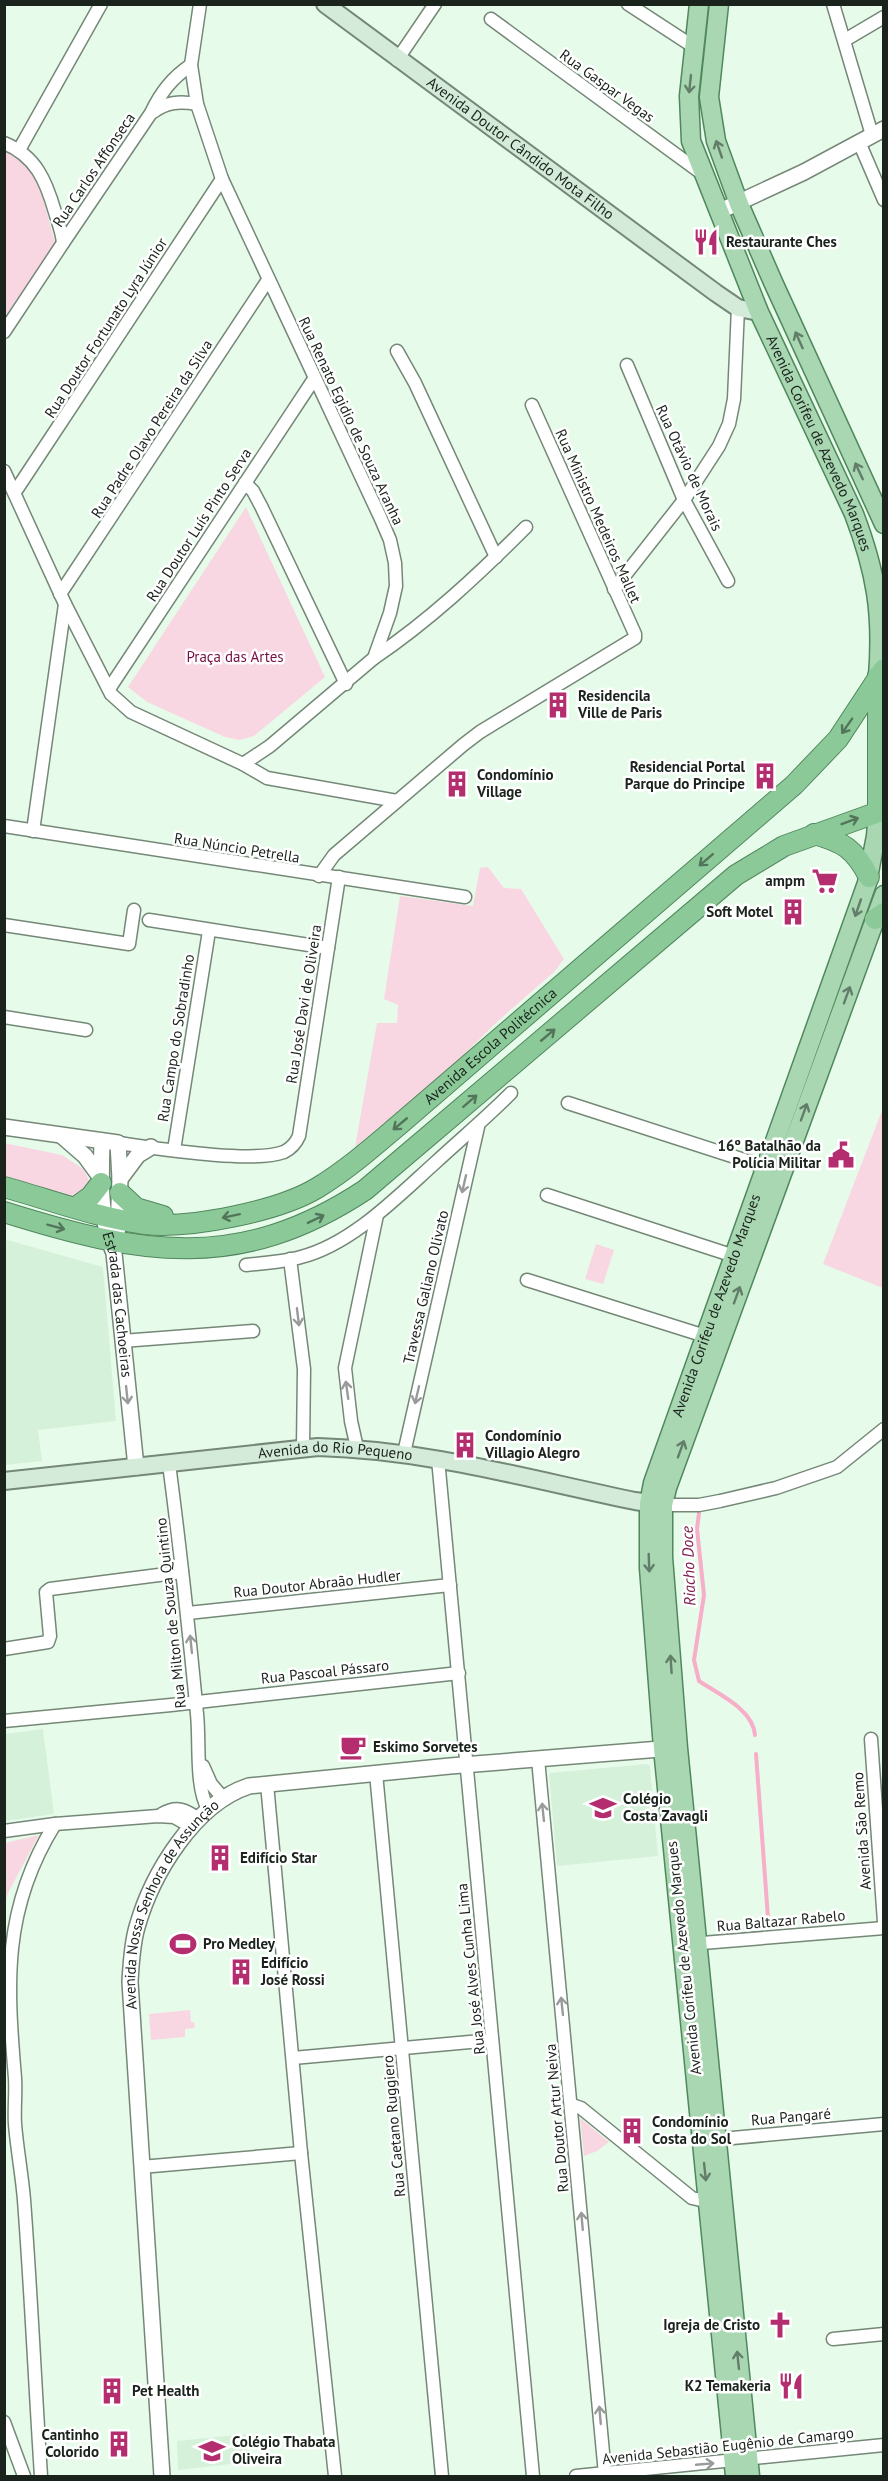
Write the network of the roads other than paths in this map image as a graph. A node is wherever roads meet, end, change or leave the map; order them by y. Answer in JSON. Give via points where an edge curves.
{"nodes":[{"id":1,"x":100,"y":4,"type":"edge"},
{"id":2,"x":200,"y":4,"type":"edge"},
{"id":3,"x":435,"y":4,"type":"edge"},
{"id":4,"x":628,"y":4,"type":"edge"},
{"id":5,"x":699,"y":4,"type":"edge"},
{"id":6,"x":719,"y":4,"type":"edge"},
{"id":7,"x":833,"y":4,"type":"edge"},
{"id":8,"x":336,"y":8,"type":"edge"},
{"id":9,"x":884,"y":17,"type":"edge"},
{"id":10,"x":491,"y":19,"type":"dead end"},
{"id":11,"x":845,"y":40,"type":"junction"},
{"id":12,"x":694,"y":47,"type":"junction"},
{"id":13,"x":397,"y":60,"type":"junction"},
{"id":14,"x":191,"y":65,"type":"junction"},
{"id":15,"x":197,"y":104,"type":"junction"},
{"id":16,"x":151,"y":113,"type":"junction"},
{"id":17,"x":872,"y":135,"type":"edge"},
{"id":18,"x":4,"y":143,"type":"edge"},
{"id":19,"x":20,"y":150,"type":"junction"},
{"id":20,"x":705,"y":176,"type":"junction"},
{"id":21,"x":222,"y":179,"type":"junction"},
{"id":22,"x":884,"y":200,"type":"edge"},
{"id":23,"x":739,"y":204,"type":"junction"},
{"id":24,"x":718,"y":212,"type":"junction"},
{"id":25,"x":63,"y":243,"type":"junction"},
{"id":26,"x":268,"y":280,"type":"junction"},
{"id":27,"x":716,"y":293,"type":"junction"},
{"id":28,"x":752,"y":294,"type":"junction"},
{"id":29,"x":781,"y":300,"type":"junction"},
{"id":30,"x":738,"y":308,"type":"junction"},
{"id":31,"x":759,"y":312,"type":"junction"},
{"id":32,"x":4,"y":332,"type":"edge"},
{"id":33,"x":397,"y":351,"type":"dead end"},
{"id":34,"x":627,"y":365,"type":"dead end"},
{"id":35,"x":314,"y":379,"type":"junction"},
{"id":36,"x":532,"y":405,"type":"dead end"},
{"id":37,"x":4,"y":471,"type":"edge"},
{"id":38,"x":245,"y":483,"type":"junction"},
{"id":39,"x":15,"y":492,"type":"junction"},
{"id":40,"x":684,"y":500,"type":"junction"},
{"id":41,"x":884,"y":524,"type":"edge"},
{"id":42,"x":526,"y":527,"type":"dead end"},
{"id":43,"x":496,"y":557,"type":"junction"},
{"id":44,"x":728,"y":581,"type":"dead end"},
{"id":45,"x":614,"y":589,"type":"junction"},
{"id":46,"x":63,"y":599,"type":"junction"},
{"id":47,"x":374,"y":658,"type":"junction"},
{"id":48,"x":881,"y":673,"type":"edge"},
{"id":49,"x":346,"y":684,"type":"junction"},
{"id":50,"x":109,"y":689,"type":"junction"},
{"id":51,"x":881,"y":731,"type":"edge"},
{"id":52,"x":243,"y":764,"type":"junction"},
{"id":53,"x":397,"y":801,"type":"junction"},
{"id":54,"x":881,"y":810,"type":"edge"},
{"id":55,"x":4,"y":826,"type":"edge"},
{"id":56,"x":33,"y":831,"type":"junction"},
{"id":57,"x":814,"y":834,"type":"junction"},
{"id":58,"x":319,"y":876,"type":"junction"},
{"id":59,"x":868,"y":877,"type":"junction"},
{"id":60,"x":339,"y":878,"type":"junction"},
{"id":61,"x":884,"y":896,"type":"edge"},
{"id":62,"x":465,"y":897,"type":"dead end"},
{"id":63,"x":134,"y":910,"type":"dead end"},
{"id":64,"x":879,"y":916,"type":"edge"},
{"id":65,"x":149,"y":920,"type":"dead end"},
{"id":66,"x":4,"y":925,"type":"edge"},
{"id":67,"x":208,"y":930,"type":"junction"},
{"id":68,"x":328,"y":948,"type":"junction"},
{"id":69,"x":4,"y":1017,"type":"edge"},
{"id":70,"x":86,"y":1030,"type":"dead end"},
{"id":71,"x":511,"y":1093,"type":"dead end"},
{"id":72,"x":568,"y":1103,"type":"dead end"},
{"id":73,"x":4,"y":1127,"type":"edge"},
{"id":74,"x":477,"y":1127,"type":"junction"},
{"id":75,"x":62,"y":1136,"type":"junction"},
{"id":76,"x":102,"y":1141,"type":"junction"},
{"id":77,"x":118,"y":1143,"type":"junction"},
{"id":78,"x":151,"y":1147,"type":"junction"},
{"id":79,"x":174,"y":1150,"type":"junction"},
{"id":80,"x":766,"y":1167,"type":"junction"},
{"id":81,"x":111,"y":1183,"type":"junction"},
{"id":82,"x":4,"y":1187,"type":"edge"},
{"id":83,"x":547,"y":1195,"type":"dead end"},
{"id":84,"x":76,"y":1207,"type":"junction"},
{"id":85,"x":4,"y":1212,"type":"edge"},
{"id":86,"x":377,"y":1215,"type":"junction"},
{"id":87,"x":112,"y":1218,"type":"junction"},
{"id":88,"x":201,"y":1222,"type":"junction"},
{"id":89,"x":112,"y":1241,"type":"junction"},
{"id":90,"x":734,"y":1256,"type":"junction"},
{"id":91,"x":290,"y":1259,"type":"junction"},
{"id":92,"x":246,"y":1265,"type":"dead end"},
{"id":93,"x":528,"y":1280,"type":"dead end"},
{"id":94,"x":253,"y":1331,"type":"dead end"},
{"id":95,"x":705,"y":1336,"type":"junction"},
{"id":96,"x":122,"y":1341,"type":"junction"},
{"id":97,"x":884,"y":1429,"type":"edge"},
{"id":98,"x":357,"y":1448,"type":"junction"},
{"id":99,"x":303,"y":1449,"type":"junction"},
{"id":100,"x":404,"y":1453,"type":"junction"},
{"id":101,"x":438,"y":1459,"type":"junction"},
{"id":102,"x":169,"y":1464,"type":"junction"},
{"id":103,"x":136,"y":1467,"type":"junction"},
{"id":104,"x":4,"y":1481,"type":"edge"},
{"id":105,"x":656,"y":1504,"type":"junction"},
{"id":106,"x":182,"y":1572,"type":"junction"},
{"id":107,"x":450,"y":1585,"type":"junction"},
{"id":108,"x":188,"y":1613,"type":"junction"},
{"id":109,"x":4,"y":1649,"type":"edge"},
{"id":110,"x":459,"y":1673,"type":"junction"},
{"id":111,"x":196,"y":1702,"type":"junction"},
{"id":112,"x":4,"y":1721,"type":"edge"},
{"id":113,"x":871,"y":1739,"type":"dead end"},
{"id":114,"x":670,"y":1748,"type":"junction"},
{"id":115,"x":200,"y":1759,"type":"junction"},
{"id":116,"x":538,"y":1759,"type":"junction"},
{"id":117,"x":466,"y":1765,"type":"junction"},
{"id":118,"x":376,"y":1773,"type":"junction"},
{"id":119,"x":267,"y":1784,"type":"junction"},
{"id":120,"x":202,"y":1792,"type":"junction"},
{"id":121,"x":223,"y":1798,"type":"junction"},
{"id":122,"x":158,"y":1816,"type":"junction"},
{"id":123,"x":196,"y":1816,"type":"junction"},
{"id":124,"x":55,"y":1824,"type":"junction"},
{"id":125,"x":4,"y":1831,"type":"edge"},
{"id":126,"x":884,"y":1922,"type":"edge"},
{"id":127,"x":884,"y":1928,"type":"edge"},
{"id":128,"x":689,"y":1944,"type":"junction"},
{"id":129,"x":492,"y":2040,"type":"junction"},
{"id":130,"x":402,"y":2048,"type":"junction"},
{"id":131,"x":293,"y":2058,"type":"junction"},
{"id":132,"x":572,"y":2105,"type":"junction"},
{"id":133,"x":4,"y":2107,"type":"edge"},
{"id":134,"x":15,"y":2123,"type":"junction"},
{"id":135,"x":884,"y":2124,"type":"edge"},
{"id":136,"x":709,"y":2140,"type":"junction"},
{"id":137,"x":301,"y":2153,"type":"junction"},
{"id":138,"x":141,"y":2167,"type":"junction"},
{"id":139,"x":715,"y":2203,"type":"junction"},
{"id":140,"x":884,"y":2334,"type":"edge"},
{"id":141,"x":834,"y":2339,"type":"dead end"},
{"id":142,"x":4,"y":2422,"type":"edge"},
{"id":143,"x":884,"y":2445,"type":"edge"},
{"id":144,"x":742,"y":2469,"type":"edge"},
{"id":145,"x":605,"y":2474,"type":"junction"},
{"id":146,"x":24,"y":2476,"type":"edge"},
{"id":147,"x":41,"y":2476,"type":"edge"},
{"id":148,"x":162,"y":2476,"type":"edge"},
{"id":149,"x":335,"y":2476,"type":"edge"},
{"id":150,"x":442,"y":2476,"type":"edge"},
{"id":151,"x":533,"y":2476,"type":"edge"},
{"id":152,"x":576,"y":2476,"type":"edge"}],
"edges":[{"from":1,"to":19,"type":"street"},
{"from":2,"to":14,"type":"street","name":"Rua Renato Egidio de Souza Aranha"},
{"from":3,"to":13,"type":"street"},
{"from":4,"to":12,"type":"street"},
{"from":5,"to":12,"type":"main road","name":"Avenida Corifeu de Azevedo Marques"},
{"from":23,"to":6,"type":"main road","name":"Avenida Corifeu de Azevedo Marques","one_way":true,"via":[[716,141],[709,97]]},
{"from":7,"to":11,"type":"street"},
{"from":8,"to":13,"type":"main road","name":"Avenida Doutor Cândido Mota Filho"},
{"from":9,"to":11,"type":"street"},
{"from":10,"to":20,"type":"street","name":"Rua Gaspar Vegas"},
{"from":11,"to":17,"type":"street"},
{"from":12,"to":20,"type":"main road","name":"Avenida Corifeu de Azevedo Marques","one_way":true,"via":[[689,119],[691,141]]},
{"from":13,"to":27,"type":"main road","name":"Avenida Doutor Cândido Mota Filho"},
{"from":14,"to":15,"type":"street","name":"Rua Renato Egidio de Souza Aranha"},
{"from":14,"to":16,"type":"street","name":"Rua Carlos Affonseca","via":[[171,81]]},
{"from":15,"to":16,"type":"street","name":"Rua Carlos Affonseca","via":[[175,102]]},
{"from":15,"to":21,"type":"street","name":"Rua Renato Egidio de Souza Aranha"},
{"from":16,"to":25,"type":"street","name":"Rua Carlos Affonseca"},
{"from":17,"to":22,"type":"street"},
{"from":17,"to":23,"type":"street"},
{"from":18,"to":19,"type":"street"},
{"from":19,"to":25,"type":"street","via":[[32,161],[48,188]]},
{"from":20,"to":24,"type":"main road","name":"Avenida Corifeu de Azevedo Marques"},
{"from":21,"to":26,"type":"street","name":"Rua Renato Egidio de Souza Aranha"},
{"from":21,"to":39,"type":"street","name":"Rua Doutor Fortunato Lyra Júnior"},
{"from":23,"to":24,"type":"street"},
{"from":23,"to":29,"type":"main road","name":"Avenida Corifeu de Azevedo Marques"},
{"from":24,"to":28,"type":"main road","name":"Avenida Corifeu de Azevedo Marques"},
{"from":25,"to":32,"type":"street"},
{"from":26,"to":35,"type":"street","name":"Rua Renato Egidio de Souza Aranha"},
{"from":26,"to":46,"type":"street","name":"Rua Padre Olavo Pereira da Silva"},
{"from":27,"to":28,"type":"main road"},
{"from":27,"to":30,"type":"main road","name":"Avenida Doutor Cândido Mota Filho"},
{"from":28,"to":29,"type":"main road"},
{"from":28,"to":31,"type":"main road","name":"Avenida Corifeu de Azevedo Marques"},
{"from":41,"to":29,"type":"main road","name":"Avenida Corifeu de Azevedo Marques","one_way":true},
{"from":30,"to":31,"type":"main road","name":"Avenida Doutor Cândido Mota Filho"},
{"from":30,"to":40,"type":"street","via":[[734,399],[729,424]]},
{"from":31,"to":48,"type":"main road","name":"Avenida Corifeu de Azevedo Marques","via":[[863,538],[878,594]]},
{"from":33,"to":43,"type":"street"},
{"from":34,"to":40,"type":"street","name":"Rua Otávio de Morais"},
{"from":35,"to":38,"type":"street","name":"Rua Doutor Luís Pinto Serva"},
{"from":35,"to":47,"type":"street","name":"Rua Renato Egidio de Souza Aranha","via":[[390,540],[396,586]]},
{"from":36,"to":45,"type":"street","name":"Rua Ministro Medeiros Mallet"},
{"from":37,"to":39,"type":"street"},
{"from":38,"to":49,"type":"street","via":[[257,499]]},
{"from":38,"to":50,"type":"street","name":"Rua Doutor Luís Pinto Serva"},
{"from":39,"to":46,"type":"street"},
{"from":40,"to":44,"type":"street","name":"Rua Otávio de Morais"},
{"from":40,"to":45,"type":"street"},
{"from":42,"to":43,"type":"street"},
{"from":43,"to":47,"type":"street","via":[[411,634]]},
{"from":45,"to":53,"type":"street","name":"Rua Ministro Medeiros Mallet","via":[[635,638],[480,732]]},
{"from":46,"to":50,"type":"street"},
{"from":46,"to":56,"type":"street"},
{"from":47,"to":49,"type":"street","name":"Rua Renato Egidio de Souza Aranha"},
{"from":48,"to":51,"type":"highway","name":"Avenida Corifeu de Azevedo Marques"},
{"from":48,"to":88,"type":"highway","name":"Avenida Escola Politécnica","one_way":true,"via":[[843,732],[814,767],[337,1175],[298,1198]]},
{"from":49,"to":52,"type":"street","name":"Rua Renato Egidio de Souza Aranha"},
{"from":50,"to":52,"type":"street","via":[[131,712]]},
{"from":51,"to":54,"type":"highway","name":"Avenida Corifeu de Azevedo Marques"},
{"from":52,"to":53,"type":"street","via":[[267,778]]},
{"from":53,"to":58,"type":"street","via":[[334,855]]},
{"from":57,"to":54,"type":"highway","name":"Avenida Escola Politécnica","one_way":true},
{"from":54,"to":59,"type":"main road","name":"Avenida Corifeu de Azevedo Marques"},
{"from":55,"to":56,"type":"street","name":"Rua Núncio Petrella"},
{"from":56,"to":58,"type":"street","name":"Rua Núncio Petrella"},
{"from":57,"to":59,"type":"highway","via":[[854,852]]},
{"from":89,"to":57,"type":"highway","name":"Avenida Escola Politécnica","one_way":true,"via":[[148,1248],[194,1250],[238,1245],[277,1235],[339,1208],[736,875]]},
{"from":58,"to":60,"type":"street","name":"Rua Núncio Petrella"},
{"from":59,"to":80,"type":"main road","name":"Avenida Corifeu de Azevedo Marques","one_way":true},
{"from":60,"to":62,"type":"street","name":"Rua Núncio Petrella"},
{"from":60,"to":68,"type":"street","name":"Rua José Davi de Oliveira"},
{"from":61,"to":64,"type":"main road","name":"Avenida Corifeu de Azevedo Marques"},
{"from":63,"to":66,"type":"street","via":[[129,944]]},
{"from":105,"to":64,"type":"main road","name":"Avenida Corifeu de Azevedo Marques","one_way":true,"via":[[671,1477]]},
{"from":65,"to":67,"type":"street"},
{"from":67,"to":68,"type":"street"},
{"from":67,"to":79,"type":"street","name":"Rua Campo do Sobradinho"},
{"from":68,"to":79,"type":"street","name":"Rua José Davi de Oliveira","via":[[299,1136],[291,1149],[269,1155]]},
{"from":69,"to":70,"type":"street"},
{"from":71,"to":74,"type":"street"},
{"from":72,"to":80,"type":"street"},
{"from":73,"to":75,"type":"street"},
{"from":74,"to":86,"type":"street"},
{"from":74,"to":100,"type":"street","name":"Travessa Galiano Olivato","one_way":true},
{"from":75,"to":76,"type":"street"},
{"from":75,"to":81,"type":"street"},
{"from":76,"to":77,"type":"street"},
{"from":76,"to":81,"type":"street","name":"Estrada das Cachoeiras"},
{"from":77,"to":78,"type":"street"},
{"from":77,"to":81,"type":"street","name":"Estrada das Cachoeiras"},
{"from":78,"to":79,"type":"street"},
{"from":78,"to":81,"type":"street"},
{"from":80,"to":90,"type":"main road","name":"Avenida Corifeu de Azevedo Marques"},
{"from":81,"to":84,"type":"highway"},
{"from":81,"to":87,"type":"street","name":"Estrada das Cachoeiras"},
{"from":81,"to":87,"type":"street","name":"Estrada das Cachoeiras"},
{"from":81,"to":88,"type":"highway","via":[[136,1208]]},
{"from":82,"to":84,"type":"highway","name":"Avenida Escola Politécnica"},
{"from":83,"to":90,"type":"street"},
{"from":84,"to":87,"type":"highway","name":"Avenida Escola Politécnica"},
{"from":85,"to":89,"type":"highway","name":"Avenida Escola Politécnica","one_way":true},
{"from":86,"to":91,"type":"street","via":[[333,1244]]},
{"from":98,"to":86,"type":"street","one_way":true,"via":[[345,1368]]},
{"from":87,"to":88,"type":"highway","name":"Avenida Escola Politécnica","via":[[165,1225]]},
{"from":87,"to":89,"type":"street","name":"Estrada das Cachoeiras"},
{"from":89,"to":96,"type":"street","name":"Estrada das Cachoeiras"},
{"from":90,"to":95,"type":"main road","name":"Avenida Corifeu de Azevedo Marques"},
{"from":91,"to":92,"type":"street"},
{"from":91,"to":99,"type":"street","one_way":true,"via":[[304,1369]]},
{"from":93,"to":95,"type":"street"},
{"from":94,"to":96,"type":"street"},
{"from":95,"to":105,"type":"main road","name":"Avenida Corifeu de Azevedo Marques","via":[[653,1483]]},
{"from":96,"to":103,"type":"street","name":"Estrada das Cachoeiras","one_way":true},
{"from":97,"to":105,"type":"street","via":[[837,1467],[776,1488],[699,1505]]},
{"from":98,"to":99,"type":"main road","name":"Avenida do Rio Pequeno"},
{"from":98,"to":100,"type":"main road","name":"Avenida do Rio Pequeno"},
{"from":99,"to":102,"type":"main road","name":"Avenida do Rio Pequeno"},
{"from":100,"to":101,"type":"main road","name":"Avenida do Rio Pequeno"},
{"from":101,"to":105,"type":"main road","name":"Avenida do Rio Pequeno"},
{"from":101,"to":107,"type":"street","name":"Rua José Alves Cunha Lima"},
{"from":102,"to":103,"type":"main road","name":"Avenida do Rio Pequeno"},
{"from":102,"to":106,"type":"street","name":"Rua Milton de Souza Quintino"},
{"from":103,"to":104,"type":"main road","name":"Avenida do Rio Pequeno"},
{"from":105,"to":114,"type":"main road","name":"Avenida Corifeu de Azevedo Marques","via":[[663,1567]]},
{"from":106,"to":108,"type":"street","name":"Rua Milton de Souza Quintino"},
{"from":106,"to":109,"type":"street","via":[[50,1589],[46,1592],[48,1642]]},
{"from":107,"to":108,"type":"street","name":"Rua Doutor Abraão Hudler"},
{"from":107,"to":110,"type":"street","name":"Rua José Alves Cunha Lima"},
{"from":111,"to":108,"type":"street","name":"Rua Milton de Souza Quintino","one_way":true},
{"from":110,"to":111,"type":"street","name":"Rua Pascoal Pássaro"},
{"from":110,"to":117,"type":"street","name":"Rua José Alves Cunha Lima"},
{"from":111,"to":112,"type":"street","name":"Rua Pascoal Pássaro"},
{"from":111,"to":115,"type":"street","name":"Rua Milton de Souza Quintino"},
{"from":113,"to":126,"type":"street","name":"Avenida São Remo"},
{"from":114,"to":116,"type":"street","name":"Avenida Nossa Senhora de Assunção"},
{"from":114,"to":128,"type":"main road","name":"Avenida Corifeu de Azevedo Marques"},
{"from":115,"to":120,"type":"street","name":"Rua Milton de Souza Quintino"},
{"from":115,"to":121,"type":"street","name":"Rua Milton de Souza Quintino","via":[[211,1784]]},
{"from":116,"to":117,"type":"street","name":"Avenida Nossa Senhora de Assunção"},
{"from":132,"to":116,"type":"street","name":"Rua Doutor Artur Neiva","one_way":true},
{"from":117,"to":118,"type":"street","name":"Avenida Nossa Senhora de Assunção"},
{"from":117,"to":129,"type":"street","name":"Rua José Alves Cunha Lima"},
{"from":118,"to":119,"type":"street","name":"Avenida Nossa Senhora de Assunção"},
{"from":118,"to":130,"type":"street","name":"Rua Caetano Ruggiero"},
{"from":119,"to":121,"type":"street","name":"Avenida Nossa Senhora de Assunção","via":[[249,1786]]},
{"from":119,"to":131,"type":"street"},
{"from":120,"to":123,"type":"street","name":"Rua Milton de Souza Quintino"},
{"from":120,"to":123,"type":"street","via":[[196,1803]]},
{"from":121,"to":123,"type":"street","name":"Avenida Nossa Senhora de Assunção"},
{"from":122,"to":123,"type":"street"},
{"from":122,"to":123,"type":"street","via":[[177,1808]]},
{"from":122,"to":124,"type":"street"},
{"from":123,"to":138,"type":"street","name":"Avenida Nossa Senhora de Assunção","via":[[165,1862],[136,1928],[131,2016]]},
{"from":124,"to":125,"type":"street"},
{"from":124,"to":134,"type":"street","via":[[24,1886],[10,1956],[9,2024]]},
{"from":127,"to":128,"type":"street","name":"Rua Baltazar Rabelo"},
{"from":128,"to":136,"type":"main road","name":"Avenida Corifeu de Azevedo Marques"},
{"from":129,"to":130,"type":"street"},
{"from":129,"to":151,"type":"street","name":"Rua José Alves Cunha Lima"},
{"from":130,"to":131,"type":"street"},
{"from":130,"to":150,"type":"street","name":"Rua Caetano Ruggiero"},
{"from":131,"to":137,"type":"street"},
{"from":132,"to":139,"type":"street","via":[[581,2108],[692,2198]]},
{"from":145,"to":132,"type":"street","name":"Rua Doutor Artur Neiva","one_way":true},
{"from":133,"to":134,"type":"street"},
{"from":134,"to":147,"type":"street","via":[[24,2198]]},
{"from":135,"to":136,"type":"street","name":"Rua Pangaré"},
{"from":136,"to":139,"type":"main road","name":"Avenida Corifeu de Azevedo Marques"},
{"from":137,"to":138,"type":"street"},
{"from":137,"to":149,"type":"street"},
{"from":138,"to":148,"type":"street","name":"Avenida Nossa Senhora de Assunção"},
{"from":139,"to":144,"type":"main road","name":"Avenida Corifeu de Azevedo Marques"},
{"from":140,"to":141,"type":"street"},
{"from":142,"to":146,"type":"street"},
{"from":143,"to":144,"type":"street","name":"Avenida Sebastião Eugênio de Camargo"},
{"from":145,"to":144,"type":"street","name":"Avenida Sebastião Eugênio de Camargo","one_way":true},
{"from":145,"to":152,"type":"street","name":"Avenida Sebastião Eugênio de Camargo"}]}
